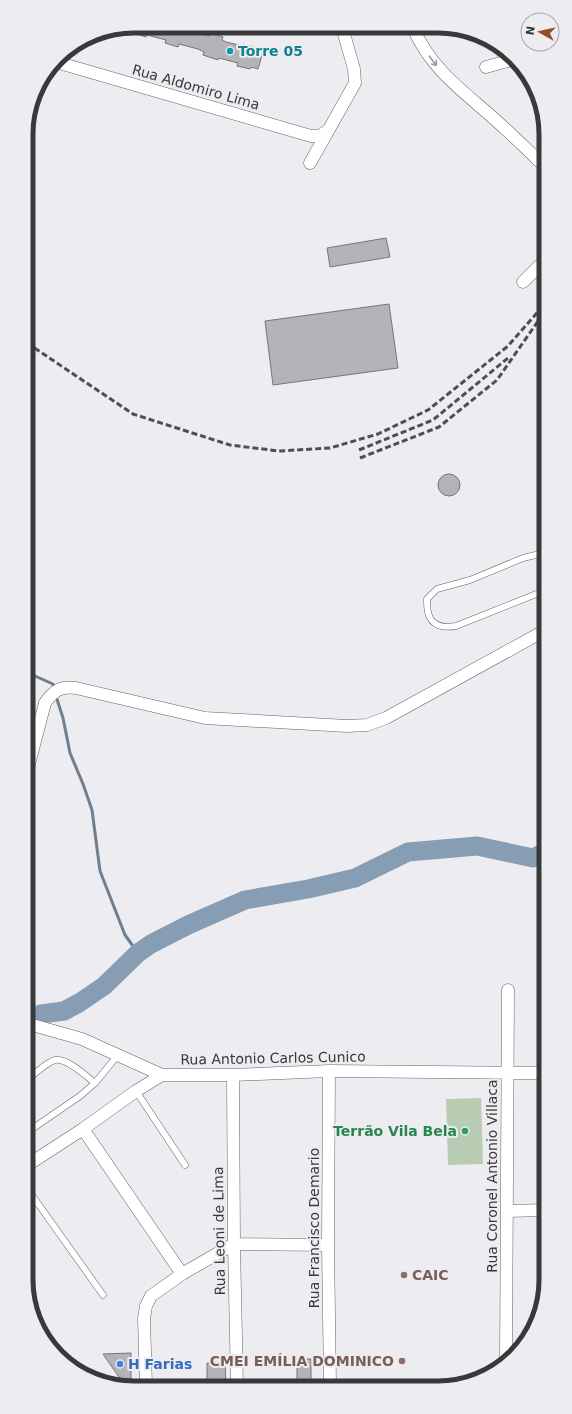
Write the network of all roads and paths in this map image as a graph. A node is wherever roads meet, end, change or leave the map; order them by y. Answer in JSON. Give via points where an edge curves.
{"nodes":[{"id":1,"x":344,"y":33,"type":"edge"},
{"id":2,"x":416,"y":33,"type":"edge"},
{"id":3,"x":507,"y":61,"type":"edge"},
{"id":4,"x":62,"y":64,"type":"edge"},
{"id":5,"x":486,"y":67,"type":"dead end"},
{"id":6,"x":327,"y":131,"type":"junction"},
{"id":7,"x":539,"y":162,"type":"edge"},
{"id":8,"x":310,"y":163,"type":"dead end"},
{"id":9,"x":539,"y":266,"type":"edge"},
{"id":10,"x":523,"y":282,"type":"dead end"},
{"id":11,"x":539,"y":555,"type":"edge"},
{"id":12,"x":539,"y":593,"type":"edge"},
{"id":13,"x":539,"y":634,"type":"edge"},
{"id":14,"x":33,"y":748,"type":"edge"},
{"id":15,"x":508,"y":990,"type":"dead end"},
{"id":16,"x":33,"y":1025,"type":"edge"},
{"id":17,"x":118,"y":1055,"type":"junction"},
{"id":18,"x":329,"y":1071,"type":"junction"},
{"id":19,"x":507,"y":1073,"type":"junction"},
{"id":20,"x":539,"y":1073,"type":"edge"},
{"id":21,"x":33,"y":1075,"type":"edge"},
{"id":22,"x":162,"y":1075,"type":"junction"},
{"id":23,"x":233,"y":1075,"type":"junction"},
{"id":24,"x":95,"y":1083,"type":"junction"},
{"id":25,"x":136,"y":1091,"type":"junction"},
{"id":26,"x":33,"y":1128,"type":"edge"},
{"id":27,"x":83,"y":1129,"type":"junction"},
{"id":28,"x":33,"y":1161,"type":"edge"},
{"id":29,"x":186,"y":1165,"type":"dead end"},
{"id":30,"x":33,"y":1197,"type":"edge"},
{"id":31,"x":508,"y":1210,"type":"junction"},
{"id":32,"x":539,"y":1210,"type":"edge"},
{"id":33,"x":234,"y":1244,"type":"junction"},
{"id":34,"x":328,"y":1245,"type":"junction"},
{"id":35,"x":182,"y":1274,"type":"junction"},
{"id":36,"x":103,"y":1296,"type":"dead end"},
{"id":37,"x":506,"y":1354,"type":"edge"},
{"id":38,"x":146,"y":1381,"type":"edge"},
{"id":39,"x":236,"y":1381,"type":"edge"},
{"id":40,"x":330,"y":1381,"type":"edge"}],
"edges":[{"from":1,"to":6,"type":"street","via":[[354,69],[355,83]]},
{"from":2,"to":7,"type":"street","one_way":true,"via":[[426,52],[445,76],[505,128]]},
{"from":3,"to":5,"type":"street"},
{"from":4,"to":6,"type":"street","name":"Rua Aldomiro Lima","via":[[312,136],[316,137]]},
{"from":6,"to":8,"type":"street"},
{"from":9,"to":10,"type":"street"},
{"from":11,"to":12,"type":"lane","via":[[523,558],[470,580],[437,589],[427,599],[428,613],[435,624],[445,628]]},
{"from":13,"to":14,"type":"street","via":[[386,718],[367,725],[205,718],[67,687],[55,692],[45,703]]},
{"from":15,"to":19,"type":"street","name":"Rua Coronel Antonio Villaca"},
{"from":16,"to":17,"type":"street","via":[[82,1040]]},
{"from":17,"to":22,"type":"street"},
{"from":17,"to":24,"type":"lane"},
{"from":18,"to":19,"type":"street","name":"Rua Antonio Carlos Cunico"},
{"from":18,"to":23,"type":"street","name":"Rua Antonio Carlos Cunico"},
{"from":18,"to":34,"type":"street","name":"Rua Francisco Demario"},
{"from":19,"to":20,"type":"street","name":"Rua Antonio Carlos Cunico"},
{"from":19,"to":31,"type":"street","name":"Rua Coronel Antonio Villaca"},
{"from":21,"to":24,"type":"lane","via":[[54,1060],[61,1059]]},
{"from":22,"to":23,"type":"street","name":"Rua Antonio Carlos Cunico"},
{"from":22,"to":25,"type":"street","name":"Rua Antonio Carlos Cunico"},
{"from":23,"to":33,"type":"street","name":"Rua Leoni de Lima"},
{"from":24,"to":26,"type":"lane"},
{"from":25,"to":27,"type":"street","name":"Rua Antonio Carlos Cunico"},
{"from":25,"to":29,"type":"lane"},
{"from":27,"to":28,"type":"street","name":"Rua Antonio Carlos Cunico"},
{"from":27,"to":35,"type":"street"},
{"from":30,"to":36,"type":"lane"},
{"from":31,"to":32,"type":"street"},
{"from":31,"to":37,"type":"street","name":"Rua Coronel Antonio Villaca"},
{"from":33,"to":34,"type":"street"},
{"from":33,"to":35,"type":"street"},
{"from":33,"to":39,"type":"street","name":"Rua Leoni de Lima"},
{"from":34,"to":40,"type":"street","name":"Rua Francisco Demario"},
{"from":35,"to":38,"type":"street","via":[[152,1296],[146,1306]]}]}
